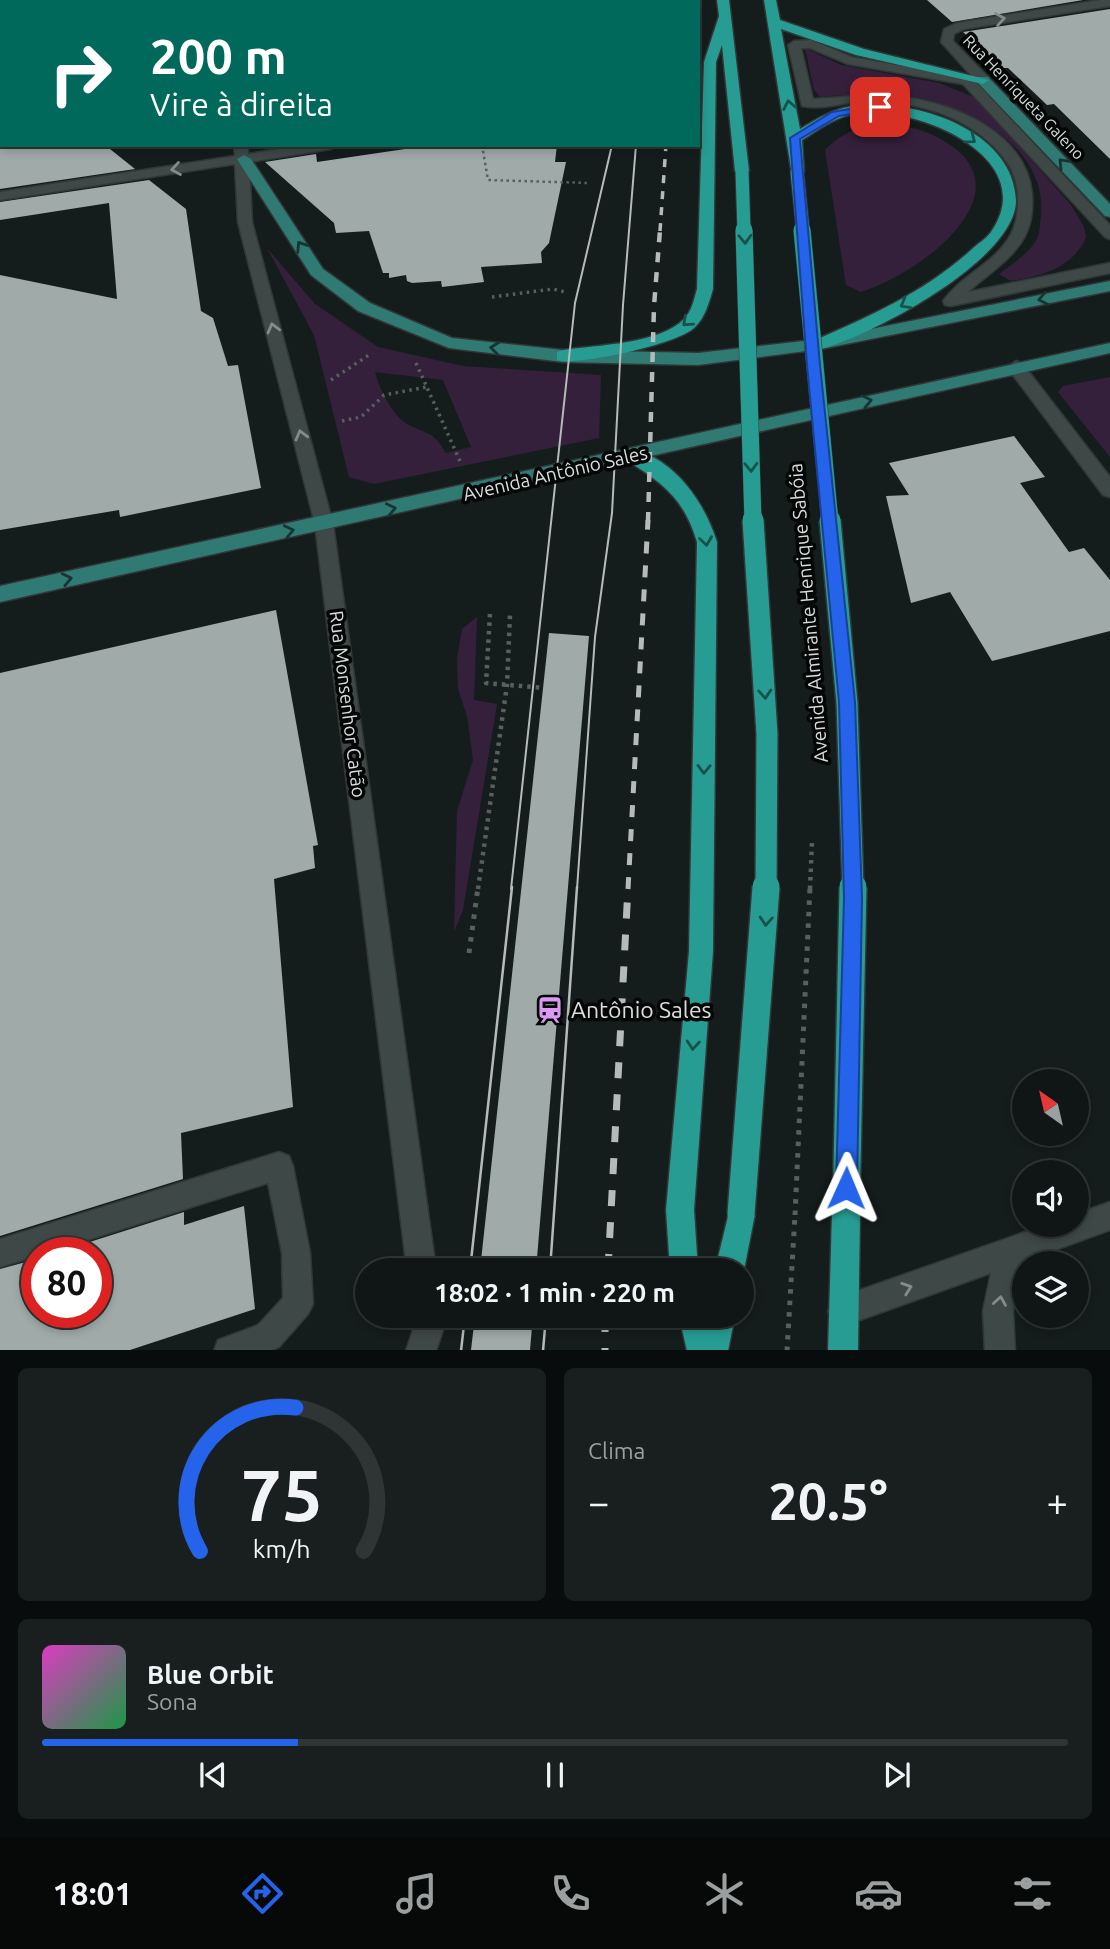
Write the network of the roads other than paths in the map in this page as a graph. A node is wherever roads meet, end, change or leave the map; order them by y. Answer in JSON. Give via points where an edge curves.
{"nodes":[{"id":1,"x":723,"y":0,"type":"edge"},
{"id":2,"x":770,"y":0,"type":"edge"},
{"id":3,"x":1110,"y":2,"type":"edge"},
{"id":4,"x":724,"y":17,"type":"junction"},
{"id":5,"x":773,"y":22,"type":"junction"},
{"id":6,"x":983,"y":80,"type":"junction"},
{"id":7,"x":795,"y":138,"type":"junction"},
{"id":8,"x":306,"y":147,"type":"edge"},
{"id":9,"x":242,"y":152,"type":"edge"},
{"id":10,"x":0,"y":196,"type":"edge"},
{"id":11,"x":1110,"y":213,"type":"edge"},
{"id":12,"x":1110,"y":234,"type":"edge"},
{"id":13,"x":1110,"y":268,"type":"edge"},
{"id":14,"x":1110,"y":286,"type":"edge"},
{"id":15,"x":821,"y":344,"type":"junction"},
{"id":16,"x":1110,"y":348,"type":"edge"},
{"id":17,"x":563,"y":356,"type":"junction"},
{"id":18,"x":1016,"y":367,"type":"junction"},
{"id":19,"x":634,"y":456,"type":"junction"},
{"id":20,"x":1110,"y":490,"type":"edge"},
{"id":21,"x":324,"y":524,"type":"junction"},
{"id":22,"x":0,"y":594,"type":"edge"},
{"id":23,"x":1110,"y":1216,"type":"edge"},
{"id":24,"x":1009,"y":1252,"type":"junction"},
{"id":25,"x":0,"y":1254,"type":"edge"},
{"id":26,"x":420,"y":1258,"type":"edge"},
{"id":27,"x":683,"y":1258,"type":"edge"},
{"id":28,"x":732,"y":1258,"type":"edge"},
{"id":29,"x":843,"y":1311,"type":"junction"},
{"id":30,"x":429,"y":1328,"type":"edge"},
{"id":31,"x":697,"y":1328,"type":"edge"},
{"id":32,"x":718,"y":1328,"type":"edge"},
{"id":33,"x":229,"y":1350,"type":"edge"},
{"id":34,"x":421,"y":1350,"type":"edge"},
{"id":35,"x":702,"y":1350,"type":"edge"},
{"id":36,"x":713,"y":1350,"type":"edge"},
{"id":37,"x":843,"y":1350,"type":"edge"},
{"id":38,"x":1000,"y":1350,"type":"edge"}],
"edges":[{"from":1,"to":4,"type":"highway"},
{"from":2,"to":5,"type":"highway","name":"Avenida Almirante Henrique Sabóia"},
{"from":6,"to":3,"type":"street","name":"Rua Henriqueta Galeno","one_way":true,"via":[[947,42],[948,32],[961,26]]},
{"from":4,"to":17,"type":"highway","one_way":true,"via":[[710,62],[705,289],[699,310],[685,327],[648,341]]},
{"from":4,"to":28,"type":"highway","one_way":true,"bridge":true,"via":[[743,171],[753,519],[767,748],[766,915],[741,1213]]},
{"from":5,"to":6,"type":"highway","via":[[860,52]]},
{"from":7,"to":5,"type":"highway","name":"Avenida Almirante Henrique Sabóia","one_way":true},
{"from":11,"to":6,"type":"main road","name":"Rua Henriqueta Galeno","one_way":true},
{"from":7,"to":15,"type":"highway","one_way":true,"via":[[836,114],[858,108],[896,108],[948,123],[976,141],[1008,181],[1008,207],[999,232],[967,263],[878,319]]},
{"from":7,"to":29,"type":"highway","name":"Avenida Almirante Henrique Sabóia","bridge":true,"via":[[847,702],[853,898]]},
{"from":8,"to":9,"type":"street"},
{"from":9,"to":10,"type":"street","one_way":true},
{"from":17,"to":9,"type":"main road","one_way":true,"via":[[449,343],[364,307],[317,272]]},
{"from":21,"to":9,"type":"street","name":"Rua Monsenhor Catão","one_way":true,"via":[[245,222]]},
{"from":12,"to":13,"type":"street","via":[[967,81],[848,60],[812,44],[794,45],[807,103],[881,98],[929,105],[992,135],[1021,172],[1026,192],[1019,235],[951,301]]},
{"from":14,"to":15,"type":"main road","one_way":true},
{"from":15,"to":17,"type":"main road","via":[[698,359]]},
{"from":16,"to":18,"type":"main road","name":"Avenida Antônio Sales"},
{"from":19,"to":18,"type":"main road","name":"Avenida Antônio Sales","one_way":true},
{"from":18,"to":20,"type":"street"},
{"from":21,"to":19,"type":"main road","name":"Avenida Antônio Sales","one_way":true},
{"from":19,"to":27,"type":"highway","one_way":true,"via":[[687,495],[700,514],[707,542],[701,951],[680,1210]]},
{"from":22,"to":21,"type":"main road","name":"Avenida Antônio Sales","one_way":true},
{"from":21,"to":26,"type":"street","name":"Rua Monsenhor Catão"},
{"from":23,"to":24,"type":"street"},
{"from":29,"to":24,"type":"street","one_way":true},
{"from":38,"to":24,"type":"street","one_way":true,"via":[[999,1311]]},
{"from":25,"to":33,"type":"street","via":[[279,1166],[296,1253],[298,1304],[268,1336]]},
{"from":29,"to":37,"type":"highway","name":"Avenida Almirante Henrique Sabóia"},
{"from":30,"to":34,"type":"street"},
{"from":31,"to":35,"type":"highway"},
{"from":32,"to":36,"type":"highway"}]}
